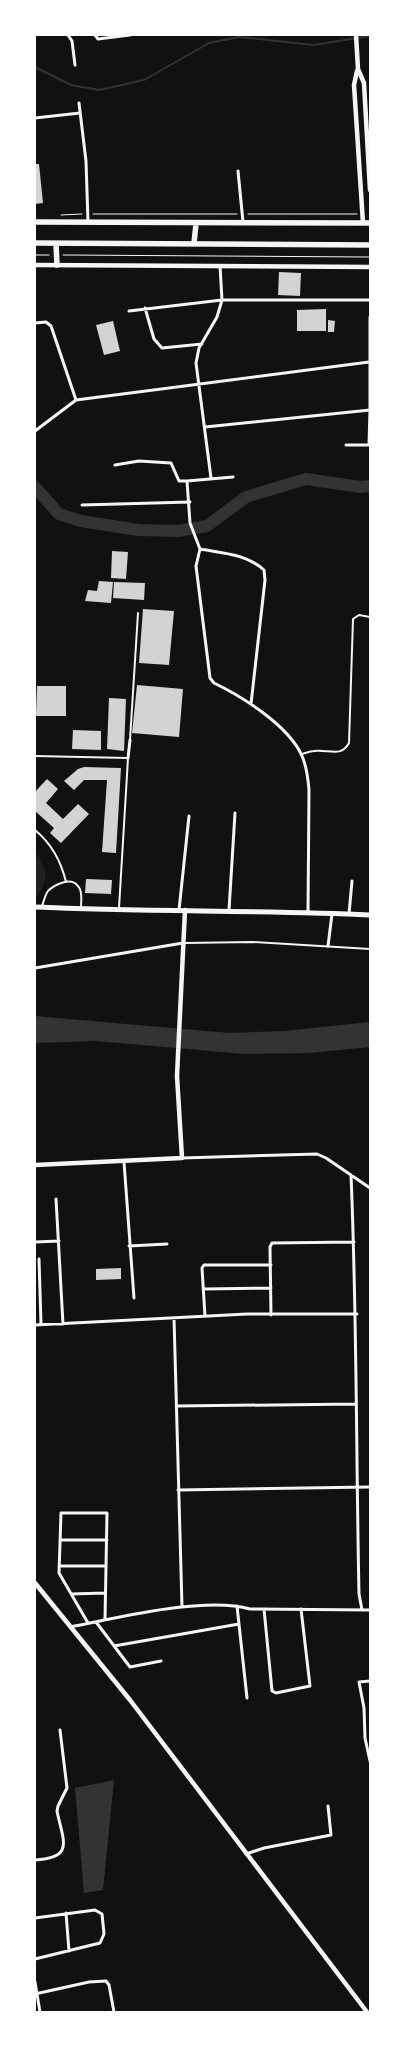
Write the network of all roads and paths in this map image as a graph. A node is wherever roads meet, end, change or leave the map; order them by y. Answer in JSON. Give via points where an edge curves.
{"nodes":[{"id":1,"x":68,"y":35,"type":"edge"},
{"id":2,"x":95,"y":35,"type":"edge"},
{"id":3,"x":130,"y":35,"type":"edge"},
{"id":4,"x":356,"y":35,"type":"edge"},
{"id":5,"x":75,"y":65,"type":"dead end"},
{"id":6,"x":358,"y":69,"type":"junction"},
{"id":7,"x":79,"y":103,"type":"dead end"},
{"id":8,"x":80,"y":113,"type":"junction"},
{"id":9,"x":35,"y":118,"type":"edge"},
{"id":10,"x":238,"y":171,"type":"dead end"},
{"id":11,"x":370,"y":190,"type":"edge"},
{"id":12,"x":88,"y":214,"type":"junction"},
{"id":13,"x":243,"y":214,"type":"junction"},
{"id":14,"x":362,"y":214,"type":"junction"},
{"id":15,"x":58,"y":215,"type":"dead end"},
{"id":16,"x":35,"y":222,"type":"edge"},
{"id":17,"x":88,"y":222,"type":"junction"},
{"id":18,"x":243,"y":223,"type":"junction"},
{"id":19,"x":363,"y":223,"type":"junction"},
{"id":20,"x":370,"y":223,"type":"edge"},
{"id":21,"x":196,"y":224,"type":"junction"},
{"id":22,"x":35,"y":243,"type":"edge"},
{"id":23,"x":194,"y":243,"type":"junction"},
{"id":24,"x":56,"y":244,"type":"junction"},
{"id":25,"x":370,"y":244,"type":"edge"},
{"id":26,"x":35,"y":255,"type":"edge"},
{"id":27,"x":57,"y":255,"type":"junction"},
{"id":28,"x":370,"y":257,"type":"edge"},
{"id":29,"x":35,"y":265,"type":"edge"},
{"id":30,"x":57,"y":265,"type":"junction"},
{"id":31,"x":220,"y":265,"type":"junction"},
{"id":32,"x":370,"y":267,"type":"edge"},
{"id":33,"x":222,"y":300,"type":"junction"},
{"id":34,"x":370,"y":300,"type":"edge"},
{"id":35,"x":145,"y":308,"type":"junction"},
{"id":36,"x":129,"y":310,"type":"dead end"},
{"id":37,"x":370,"y":317,"type":"edge"},
{"id":38,"x":35,"y":323,"type":"edge"},
{"id":39,"x":202,"y":344,"type":"junction"},
{"id":40,"x":369,"y":362,"type":"junction"},
{"id":41,"x":199,"y":384,"type":"junction"},
{"id":42,"x":76,"y":400,"type":"junction"},
{"id":43,"x":370,"y":410,"type":"edge"},
{"id":44,"x":205,"y":428,"type":"junction"},
{"id":45,"x":35,"y":431,"type":"edge"},
{"id":46,"x":346,"y":445,"type":"dead end"},
{"id":47,"x":370,"y":445,"type":"edge"},
{"id":48,"x":115,"y":465,"type":"dead end"},
{"id":49,"x":233,"y":477,"type":"dead end"},
{"id":50,"x":210,"y":478,"type":"junction"},
{"id":51,"x":187,"y":482,"type":"junction"},
{"id":52,"x":190,"y":502,"type":"junction"},
{"id":53,"x":82,"y":505,"type":"dead end"},
{"id":54,"x":200,"y":549,"type":"junction"},
{"id":55,"x":138,"y":613,"type":"dead end"},
{"id":56,"x":370,"y":617,"type":"edge"},
{"id":57,"x":251,"y":704,"type":"junction"},
{"id":58,"x":130,"y":740,"type":"joint"},
{"id":59,"x":302,"y":754,"type":"junction"},
{"id":60,"x":35,"y":756,"type":"edge"},
{"id":61,"x":128,"y":758,"type":"junction"},
{"id":62,"x":236,"y":814,"type":"dead end"},
{"id":63,"x":190,"y":816,"type":"dead end"},
{"id":64,"x":35,"y":830,"type":"edge"},
{"id":65,"x":352,"y":881,"type":"dead end"},
{"id":66,"x":66,"y":882,"type":"junction"},
{"id":67,"x":38,"y":907,"type":"edge"},
{"id":68,"x":81,"y":908,"type":"junction"},
{"id":69,"x":119,"y":910,"type":"junction"},
{"id":70,"x":178,"y":910,"type":"junction"},
{"id":71,"x":185,"y":910,"type":"junction"},
{"id":72,"x":229,"y":910,"type":"junction"},
{"id":73,"x":308,"y":912,"type":"junction"},
{"id":74,"x":332,"y":913,"type":"junction"},
{"id":75,"x":349,"y":914,"type":"junction"},
{"id":76,"x":370,"y":915,"type":"edge"},
{"id":77,"x":183,"y":943,"type":"junction"},
{"id":78,"x":328,"y":946,"type":"junction"},
{"id":79,"x":370,"y":948,"type":"edge"},
{"id":80,"x":35,"y":968,"type":"edge"},
{"id":81,"x":182,"y":1158,"type":"junction"},
{"id":82,"x":124,"y":1162,"type":"junction"},
{"id":83,"x":35,"y":1165,"type":"edge"},
{"id":84,"x":351,"y":1175,"type":"junction"},
{"id":85,"x":370,"y":1188,"type":"edge"},
{"id":86,"x":56,"y":1199,"type":"dead end"},
{"id":87,"x":59,"y":1241,"type":"junction"},
{"id":88,"x":35,"y":1242,"type":"edge"},
{"id":89,"x":354,"y":1242,"type":"junction"},
{"id":90,"x":167,"y":1244,"type":"dead end"},
{"id":91,"x":129,"y":1246,"type":"junction"},
{"id":92,"x":39,"y":1258,"type":"dead end"},
{"id":93,"x":271,"y":1265,"type":"junction"},
{"id":94,"x":271,"y":1288,"type":"junction"},
{"id":95,"x":203,"y":1289,"type":"junction"},
{"id":96,"x":134,"y":1298,"type":"dead end"},
{"id":97,"x":356,"y":1314,"type":"junction"},
{"id":98,"x":271,"y":1315,"type":"junction"},
{"id":99,"x":205,"y":1316,"type":"junction"},
{"id":100,"x":174,"y":1318,"type":"junction"},
{"id":101,"x":41,"y":1324,"type":"junction"},
{"id":102,"x":63,"y":1324,"type":"junction"},
{"id":103,"x":35,"y":1325,"type":"edge"},
{"id":104,"x":356,"y":1404,"type":"junction"},
{"id":105,"x":177,"y":1406,"type":"junction"},
{"id":106,"x":370,"y":1486,"type":"edge"},
{"id":107,"x":357,"y":1487,"type":"junction"},
{"id":108,"x":178,"y":1490,"type":"junction"},
{"id":109,"x":60,"y":1540,"type":"junction"},
{"id":110,"x":107,"y":1540,"type":"junction"},
{"id":111,"x":59,"y":1566,"type":"junction"},
{"id":112,"x":106,"y":1566,"type":"junction"},
{"id":113,"x":35,"y":1583,"type":"edge"},
{"id":114,"x":105,"y":1593,"type":"junction"},
{"id":115,"x":71,"y":1594,"type":"junction"},
{"id":116,"x":237,"y":1606,"type":"junction"},
{"id":117,"x":182,"y":1607,"type":"junction"},
{"id":118,"x":264,"y":1609,"type":"junction"},
{"id":119,"x":301,"y":1609,"type":"junction"},
{"id":120,"x":362,"y":1610,"type":"junction"},
{"id":121,"x":370,"y":1610,"type":"edge"},
{"id":122,"x":105,"y":1620,"type":"junction"},
{"id":123,"x":96,"y":1622,"type":"junction"},
{"id":124,"x":88,"y":1624,"type":"junction"},
{"id":125,"x":239,"y":1624,"type":"junction"},
{"id":126,"x":70,"y":1627,"type":"junction"},
{"id":127,"x":114,"y":1646,"type":"junction"},
{"id":128,"x":161,"y":1661,"type":"dead end"},
{"id":129,"x":370,"y":1681,"type":"edge"},
{"id":130,"x":247,"y":1698,"type":"dead end"},
{"id":131,"x":60,"y":1730,"type":"dead end"},
{"id":132,"x":370,"y":1761,"type":"edge"},
{"id":133,"x":328,"y":1806,"type":"dead end"},
{"id":134,"x":246,"y":1854,"type":"junction"},
{"id":135,"x":35,"y":1860,"type":"edge"},
{"id":136,"x":66,"y":1913,"type":"junction"},
{"id":137,"x":35,"y":1918,"type":"edge"},
{"id":138,"x":69,"y":1951,"type":"junction"},
{"id":139,"x":35,"y":1959,"type":"edge"},
{"id":140,"x":35,"y":1982,"type":"edge"},
{"id":141,"x":36,"y":1994,"type":"edge"},
{"id":142,"x":40,"y":2012,"type":"edge"},
{"id":143,"x":114,"y":2012,"type":"edge"},
{"id":144,"x":366,"y":2012,"type":"edge"}],
"edges":[{"from":1,"to":5,"type":"street","via":[[72,41]]},
{"from":2,"to":3,"type":"street","via":[[98,39]]},
{"from":4,"to":6,"type":"street"},
{"from":6,"to":11,"type":"street","via":[[364,83]]},
{"from":6,"to":14,"type":"street","via":[[354,85]]},
{"from":7,"to":8,"type":"street"},
{"from":8,"to":9,"type":"street"},
{"from":8,"to":12,"type":"street"},
{"from":10,"to":13,"type":"street"},
{"from":12,"to":13,"type":"path"},
{"from":12,"to":15,"type":"path"},
{"from":12,"to":17,"type":"street"},
{"from":13,"to":14,"type":"path"},
{"from":13,"to":18,"type":"street"},
{"from":14,"to":19,"type":"street"},
{"from":16,"to":17,"type":"highway"},
{"from":17,"to":21,"type":"highway"},
{"from":18,"to":19,"type":"highway"},
{"from":18,"to":21,"type":"highway"},
{"from":19,"to":20,"type":"highway"},
{"from":21,"to":23,"type":"highway"},
{"from":22,"to":24,"type":"highway"},
{"from":23,"to":24,"type":"highway"},
{"from":23,"to":25,"type":"highway"},
{"from":24,"to":27,"type":"highway"},
{"from":26,"to":27,"type":"path"},
{"from":27,"to":28,"type":"path"},
{"from":27,"to":30,"type":"highway"},
{"from":29,"to":30,"type":"street"},
{"from":30,"to":31,"type":"street"},
{"from":31,"to":32,"type":"street"},
{"from":31,"to":33,"type":"street"},
{"from":33,"to":34,"type":"street"},
{"from":33,"to":35,"type":"street"},
{"from":33,"to":39,"type":"street"},
{"from":35,"to":36,"type":"street"},
{"from":35,"to":39,"type":"street","via":[[154,339],[162,348]]},
{"from":37,"to":40,"type":"street"},
{"from":38,"to":42,"type":"street","via":[[46,322],[51,326]]},
{"from":39,"to":41,"type":"street","via":[[196,363]]},
{"from":40,"to":41,"type":"street"},
{"from":40,"to":43,"type":"street"},
{"from":41,"to":42,"type":"street"},
{"from":41,"to":44,"type":"street"},
{"from":42,"to":45,"type":"street"},
{"from":43,"to":44,"type":"street"},
{"from":43,"to":47,"type":"street"},
{"from":44,"to":50,"type":"street"},
{"from":46,"to":47,"type":"street"},
{"from":48,"to":51,"type":"street","via":[[139,461],[171,463],[179,480]]},
{"from":49,"to":50,"type":"street"},
{"from":50,"to":51,"type":"street"},
{"from":51,"to":52,"type":"street"},
{"from":52,"to":53,"type":"street"},
{"from":52,"to":54,"type":"street","via":[[190,523]]},
{"from":54,"to":57,"type":"street","via":[[196,566],[210,678]]},
{"from":54,"to":57,"type":"street","via":[[236,555],[256,562],[264,570]]},
{"from":55,"to":58,"type":"lane"},
{"from":56,"to":59,"type":"lane","via":[[359,615],[354,620],[349,743],[340,752],[315,750]]},
{"from":57,"to":59,"type":"street","via":[[284,731]]},
{"from":58,"to":61,"type":"street"},
{"from":59,"to":73,"type":"street","via":[[309,790]]},
{"from":60,"to":61,"type":"lane"},
{"from":61,"to":69,"type":"lane"},
{"from":62,"to":72,"type":"street"},
{"from":63,"to":70,"type":"street"},
{"from":64,"to":66,"type":"lane","via":[[54,851]]},
{"from":65,"to":75,"type":"street"},
{"from":66,"to":67,"type":"lane","via":[[48,891]]},
{"from":66,"to":68,"type":"lane","via":[[78,885]]},
{"from":67,"to":68,"type":"main road"},
{"from":68,"to":69,"type":"main road"},
{"from":69,"to":70,"type":"main road"},
{"from":70,"to":71,"type":"main road"},
{"from":71,"to":72,"type":"main road"},
{"from":71,"to":77,"type":"street"},
{"from":72,"to":73,"type":"main road"},
{"from":73,"to":74,"type":"main road"},
{"from":74,"to":75,"type":"main road"},
{"from":74,"to":78,"type":"street"},
{"from":75,"to":76,"type":"main road"},
{"from":77,"to":78,"type":"lane"},
{"from":77,"to":80,"type":"street"},
{"from":77,"to":81,"type":"street","via":[[178,1076]]},
{"from":78,"to":79,"type":"lane"},
{"from":81,"to":82,"type":"street"},
{"from":81,"to":84,"type":"street","via":[[317,1154]]},
{"from":82,"to":83,"type":"street"},
{"from":82,"to":91,"type":"street"},
{"from":84,"to":85,"type":"street"},
{"from":84,"to":89,"type":"street"},
{"from":86,"to":87,"type":"street"},
{"from":87,"to":88,"type":"street"},
{"from":87,"to":102,"type":"street"},
{"from":89,"to":93,"type":"street","via":[[272,1243]]},
{"from":89,"to":97,"type":"street"},
{"from":90,"to":91,"type":"street"},
{"from":91,"to":96,"type":"street"},
{"from":92,"to":101,"type":"street"},
{"from":93,"to":94,"type":"street"},
{"from":93,"to":95,"type":"street","via":[[204,1265]]},
{"from":94,"to":95,"type":"street"},
{"from":94,"to":98,"type":"street"},
{"from":95,"to":99,"type":"street"},
{"from":97,"to":98,"type":"street"},
{"from":97,"to":104,"type":"street"},
{"from":98,"to":99,"type":"street"},
{"from":99,"to":100,"type":"street"},
{"from":100,"to":102,"type":"street"},
{"from":100,"to":105,"type":"street"},
{"from":101,"to":102,"type":"street"},
{"from":101,"to":103,"type":"street"},
{"from":104,"to":105,"type":"street"},
{"from":104,"to":107,"type":"street"},
{"from":105,"to":108,"type":"street"},
{"from":106,"to":107,"type":"street"},
{"from":107,"to":108,"type":"street"},
{"from":107,"to":120,"type":"street"},
{"from":108,"to":117,"type":"street"},
{"from":109,"to":110,"type":"street"},
{"from":109,"to":110,"type":"street","via":[[60,1513],[107,1513]]},
{"from":109,"to":111,"type":"street"},
{"from":110,"to":112,"type":"street"},
{"from":111,"to":112,"type":"street"},
{"from":111,"to":115,"type":"street","via":[[59,1573]]},
{"from":112,"to":114,"type":"street"},
{"from":113,"to":126,"type":"street"},
{"from":114,"to":115,"type":"street"},
{"from":114,"to":122,"type":"street"},
{"from":115,"to":124,"type":"street"},
{"from":116,"to":117,"type":"street"},
{"from":116,"to":118,"type":"street"},
{"from":116,"to":125,"type":"street"},
{"from":117,"to":122,"type":"street"},
{"from":118,"to":119,"type":"street"},
{"from":118,"to":119,"type":"street","via":[[272,1691],[276,1694],[310,1686]]},
{"from":119,"to":120,"type":"street"},
{"from":120,"to":121,"type":"street"},
{"from":122,"to":123,"type":"street"},
{"from":123,"to":124,"type":"street"},
{"from":123,"to":127,"type":"street"},
{"from":124,"to":126,"type":"street"},
{"from":125,"to":127,"type":"street"},
{"from":125,"to":130,"type":"street"},
{"from":126,"to":134,"type":"street","via":[[130,1700]]},
{"from":127,"to":128,"type":"street","via":[[130,1667]]},
{"from":129,"to":132,"type":"street","via":[[359,1682]]},
{"from":131,"to":135,"type":"street","via":[[67,1788],[57,1811],[63,1848],[55,1858]]},
{"from":133,"to":134,"type":"street","via":[[331,1835]]},
{"from":134,"to":144,"type":"street"},
{"from":136,"to":137,"type":"street"},
{"from":136,"to":138,"type":"street"},
{"from":136,"to":138,"type":"street","via":[[98,1911],[102,1914],[103,1924],[100,1943]]},
{"from":138,"to":139,"type":"street"},
{"from":140,"to":141,"type":"street"},
{"from":141,"to":142,"type":"street"},
{"from":141,"to":143,"type":"street","via":[[106,1981]]}]}
